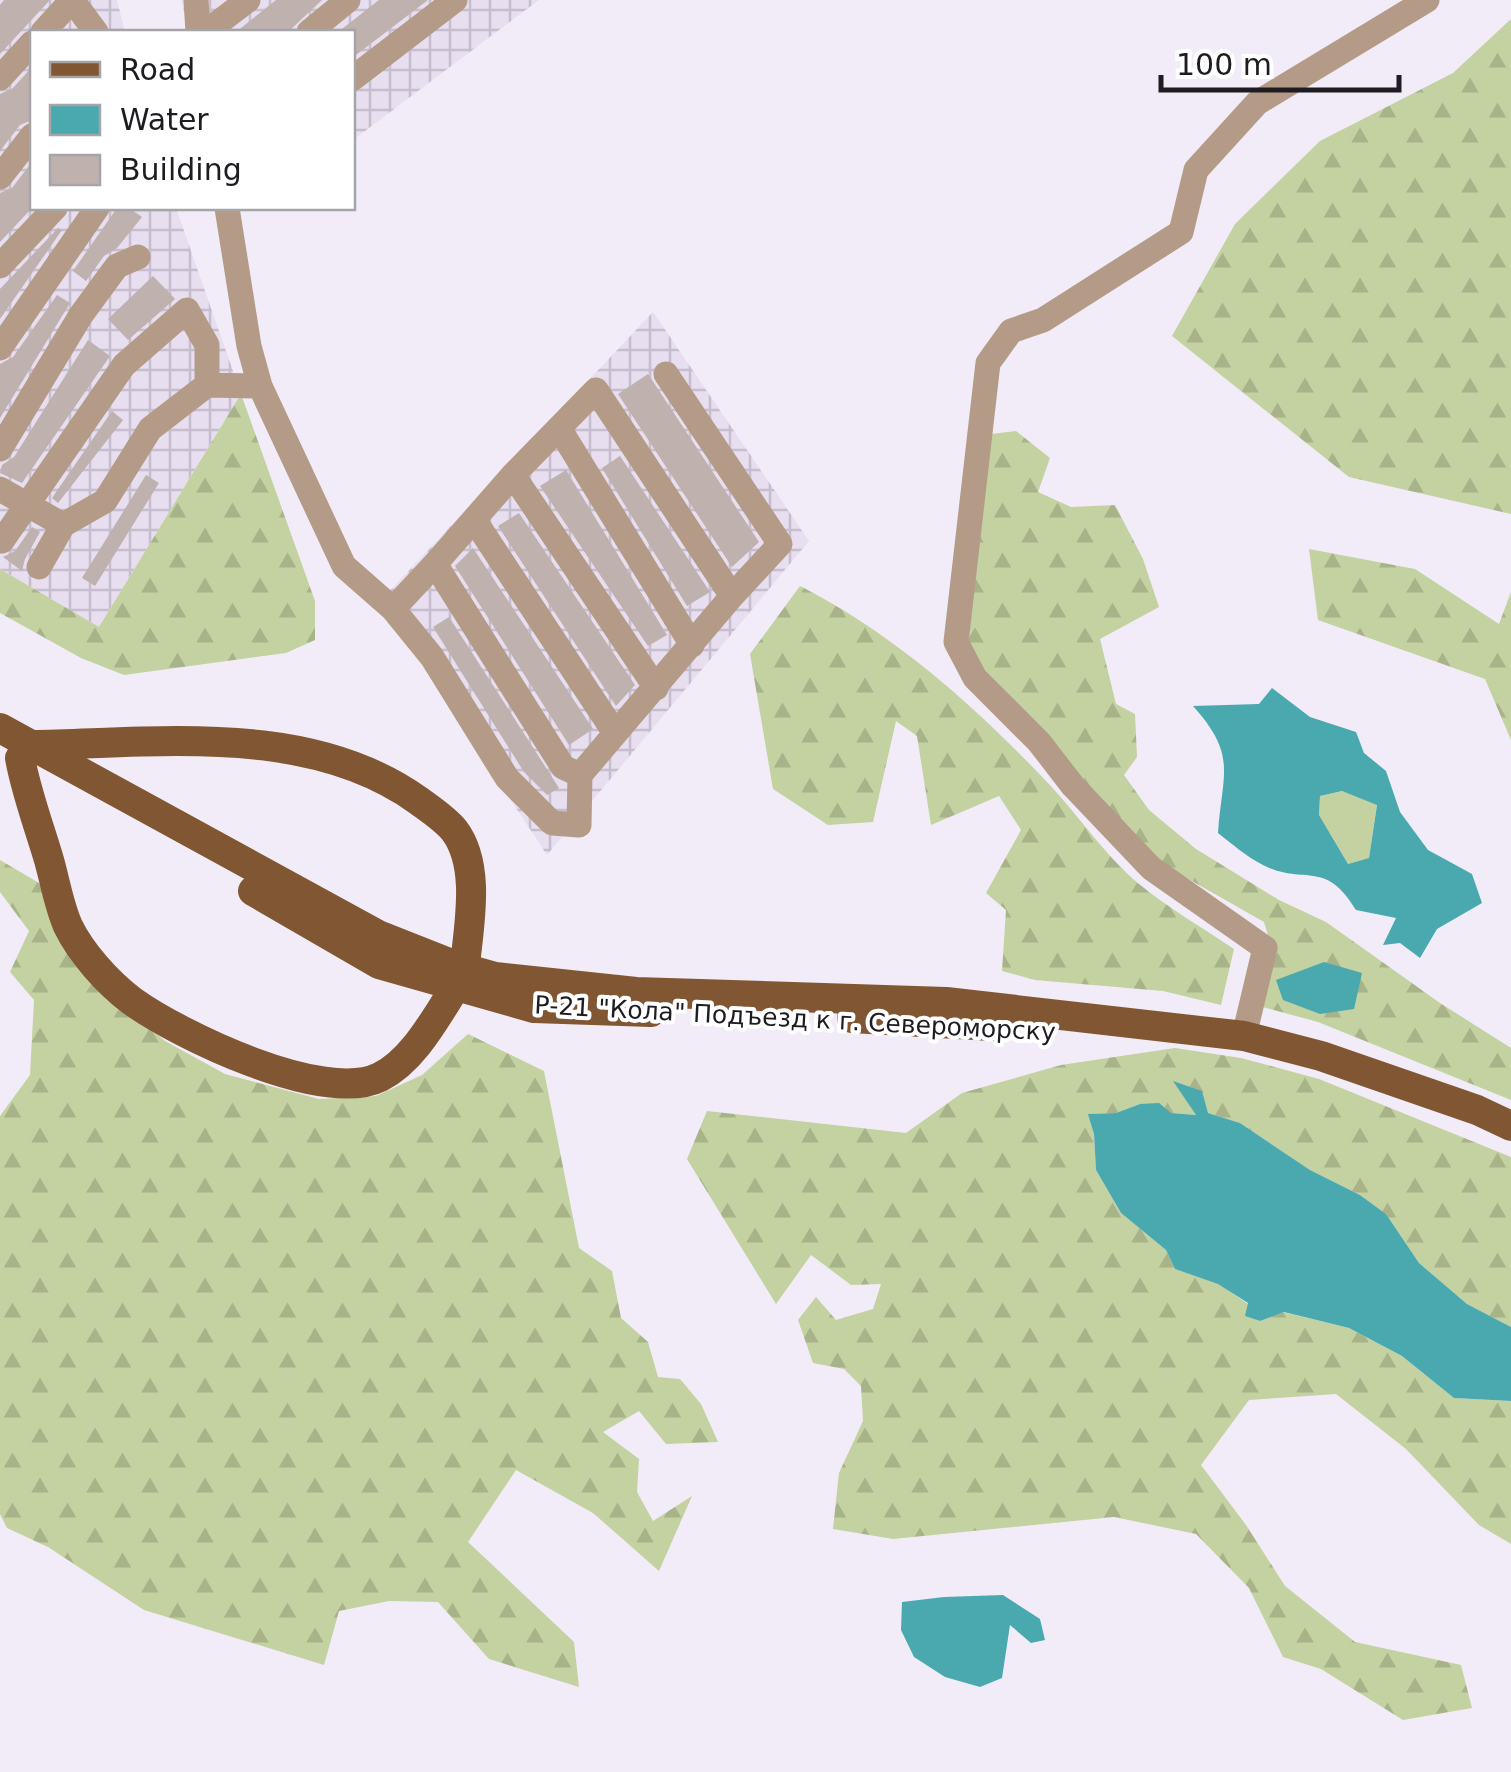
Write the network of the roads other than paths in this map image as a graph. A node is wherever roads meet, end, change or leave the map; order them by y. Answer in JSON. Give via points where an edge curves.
{"nodes":[{"id":1,"x":72,"y":0,"type":"edge"},
{"id":2,"x":196,"y":0,"type":"edge"},
{"id":3,"x":248,"y":0,"type":"edge"},
{"id":4,"x":348,"y":0,"type":"edge"},
{"id":5,"x":456,"y":0,"type":"edge"},
{"id":6,"x":1427,"y":0,"type":"edge"},
{"id":7,"x":44,"y":30,"type":"edge"},
{"id":8,"x":94,"y":30,"type":"edge"},
{"id":9,"x":202,"y":30,"type":"edge"},
{"id":10,"x":205,"y":30,"type":"edge"},
{"id":11,"x":311,"y":30,"type":"edge"},
{"id":12,"x":30,"y":45,"type":"edge"},
{"id":13,"x":355,"y":77,"type":"edge"},
{"id":14,"x":0,"y":78,"type":"edge"},
{"id":15,"x":30,"y":138,"type":"edge"},
{"id":16,"x":0,"y":176,"type":"edge"},
{"id":17,"x":53,"y":210,"type":"edge"},
{"id":18,"x":95,"y":210,"type":"edge"},
{"id":19,"x":226,"y":210,"type":"edge"},
{"id":20,"x":138,"y":257,"type":"dead end"},
{"id":21,"x":0,"y":266,"type":"edge"},
{"id":22,"x":0,"y":348,"type":"edge"},
{"id":23,"x":666,"y":374,"type":"dead end"},
{"id":24,"x":207,"y":385,"type":"junction"},
{"id":25,"x":260,"y":386,"type":"junction"},
{"id":26,"x":559,"y":428,"type":"junction"},
{"id":27,"x":0,"y":449,"type":"edge"},
{"id":28,"x":513,"y":474,"type":"junction"},
{"id":29,"x":0,"y":489,"type":"edge"},
{"id":30,"x":29,"y":504,"type":"junction"},
{"id":31,"x":475,"y":521,"type":"junction"},
{"id":32,"x":62,"y":525,"type":"junction"},
{"id":33,"x":2,"y":542,"type":"edge"},
{"id":34,"x":435,"y":564,"type":"junction"},
{"id":35,"x":39,"y":567,"type":"dead end"},
{"id":36,"x":732,"y":596,"type":"junction"},
{"id":37,"x":392,"y":609,"type":"junction"},
{"id":38,"x":692,"y":644,"type":"junction"},
{"id":39,"x":656,"y":688,"type":"junction"},
{"id":40,"x":0,"y":728,"type":"edge"},
{"id":41,"x":615,"y":734,"type":"junction"},
{"id":42,"x":16,"y":750,"type":"edge"},
{"id":43,"x":580,"y":774,"type":"junction"},
{"id":44,"x":1244,"y":1036,"type":"junction"},
{"id":45,"x":1293,"y":1049,"type":"junction"},
{"id":46,"x":1511,"y":1126,"type":"edge"}],
"edges":[{"from":1,"to":7,"type":"lane"},
{"from":1,"to":8,"type":"lane"},
{"from":2,"to":9,"type":"lane"},
{"from":3,"to":10,"type":"lane"},
{"from":4,"to":11,"type":"lane"},
{"from":5,"to":13,"type":"lane"},
{"from":6,"to":44,"type":"lane","via":[[1258,103],[1196,170],[1182,232],[1043,320],[1011,332],[988,363],[956,642],[975,678],[1150,868],[1265,948]]},
{"from":12,"to":14,"type":"lane"},
{"from":15,"to":16,"type":"lane"},
{"from":17,"to":21,"type":"lane"},
{"from":18,"to":22,"type":"lane"},
{"from":19,"to":25,"type":"lane"},
{"from":20,"to":27,"type":"lane","via":[[117,266],[82,314]]},
{"from":23,"to":36,"type":"lane","via":[[780,544]]},
{"from":24,"to":25,"type":"lane"},
{"from":24,"to":30,"type":"lane","via":[[207,346],[186,310],[124,365]]},
{"from":24,"to":32,"type":"lane","via":[[150,429],[105,501]]},
{"from":25,"to":37,"type":"lane","via":[[344,566]]},
{"from":26,"to":28,"type":"lane"},
{"from":26,"to":36,"type":"lane","via":[[596,390]]},
{"from":26,"to":38,"type":"lane"},
{"from":28,"to":31,"type":"lane"},
{"from":28,"to":39,"type":"lane"},
{"from":29,"to":30,"type":"lane"},
{"from":30,"to":32,"type":"lane"},
{"from":30,"to":33,"type":"lane"},
{"from":31,"to":34,"type":"lane"},
{"from":31,"to":41,"type":"lane"},
{"from":32,"to":35,"type":"lane"},
{"from":34,"to":37,"type":"lane"},
{"from":34,"to":43,"type":"lane","via":[[562,767]]},
{"from":36,"to":38,"type":"lane"},
{"from":37,"to":43,"type":"lane","via":[[432,657],[507,778],[552,823],[578,825]]},
{"from":38,"to":39,"type":"lane"},
{"from":39,"to":41,"type":"lane"},
{"from":40,"to":42,"type":"main road"},
{"from":41,"to":43,"type":"lane"},
{"from":42,"to":42,"type":"main road","via":[[254,744],[326,758],[401,788],[455,831],[469,866],[470,917],[459,978],[428,1032],[378,1078],[326,1084],[208,1044],[131,1000],[102,974],[69,927]]},
{"from":42,"to":44,"type":"main road","via":[[378,935],[494,977],[636,992],[946,1002]]},
{"from":42,"to":45,"type":"main road","name":"Р-21 \"Кола\" Подъезд к г. Североморску","via":[[380,964],[534,1008],[879,1018]]},
{"from":44,"to":45,"type":"main road"},
{"from":45,"to":46,"type":"main road"}]}
